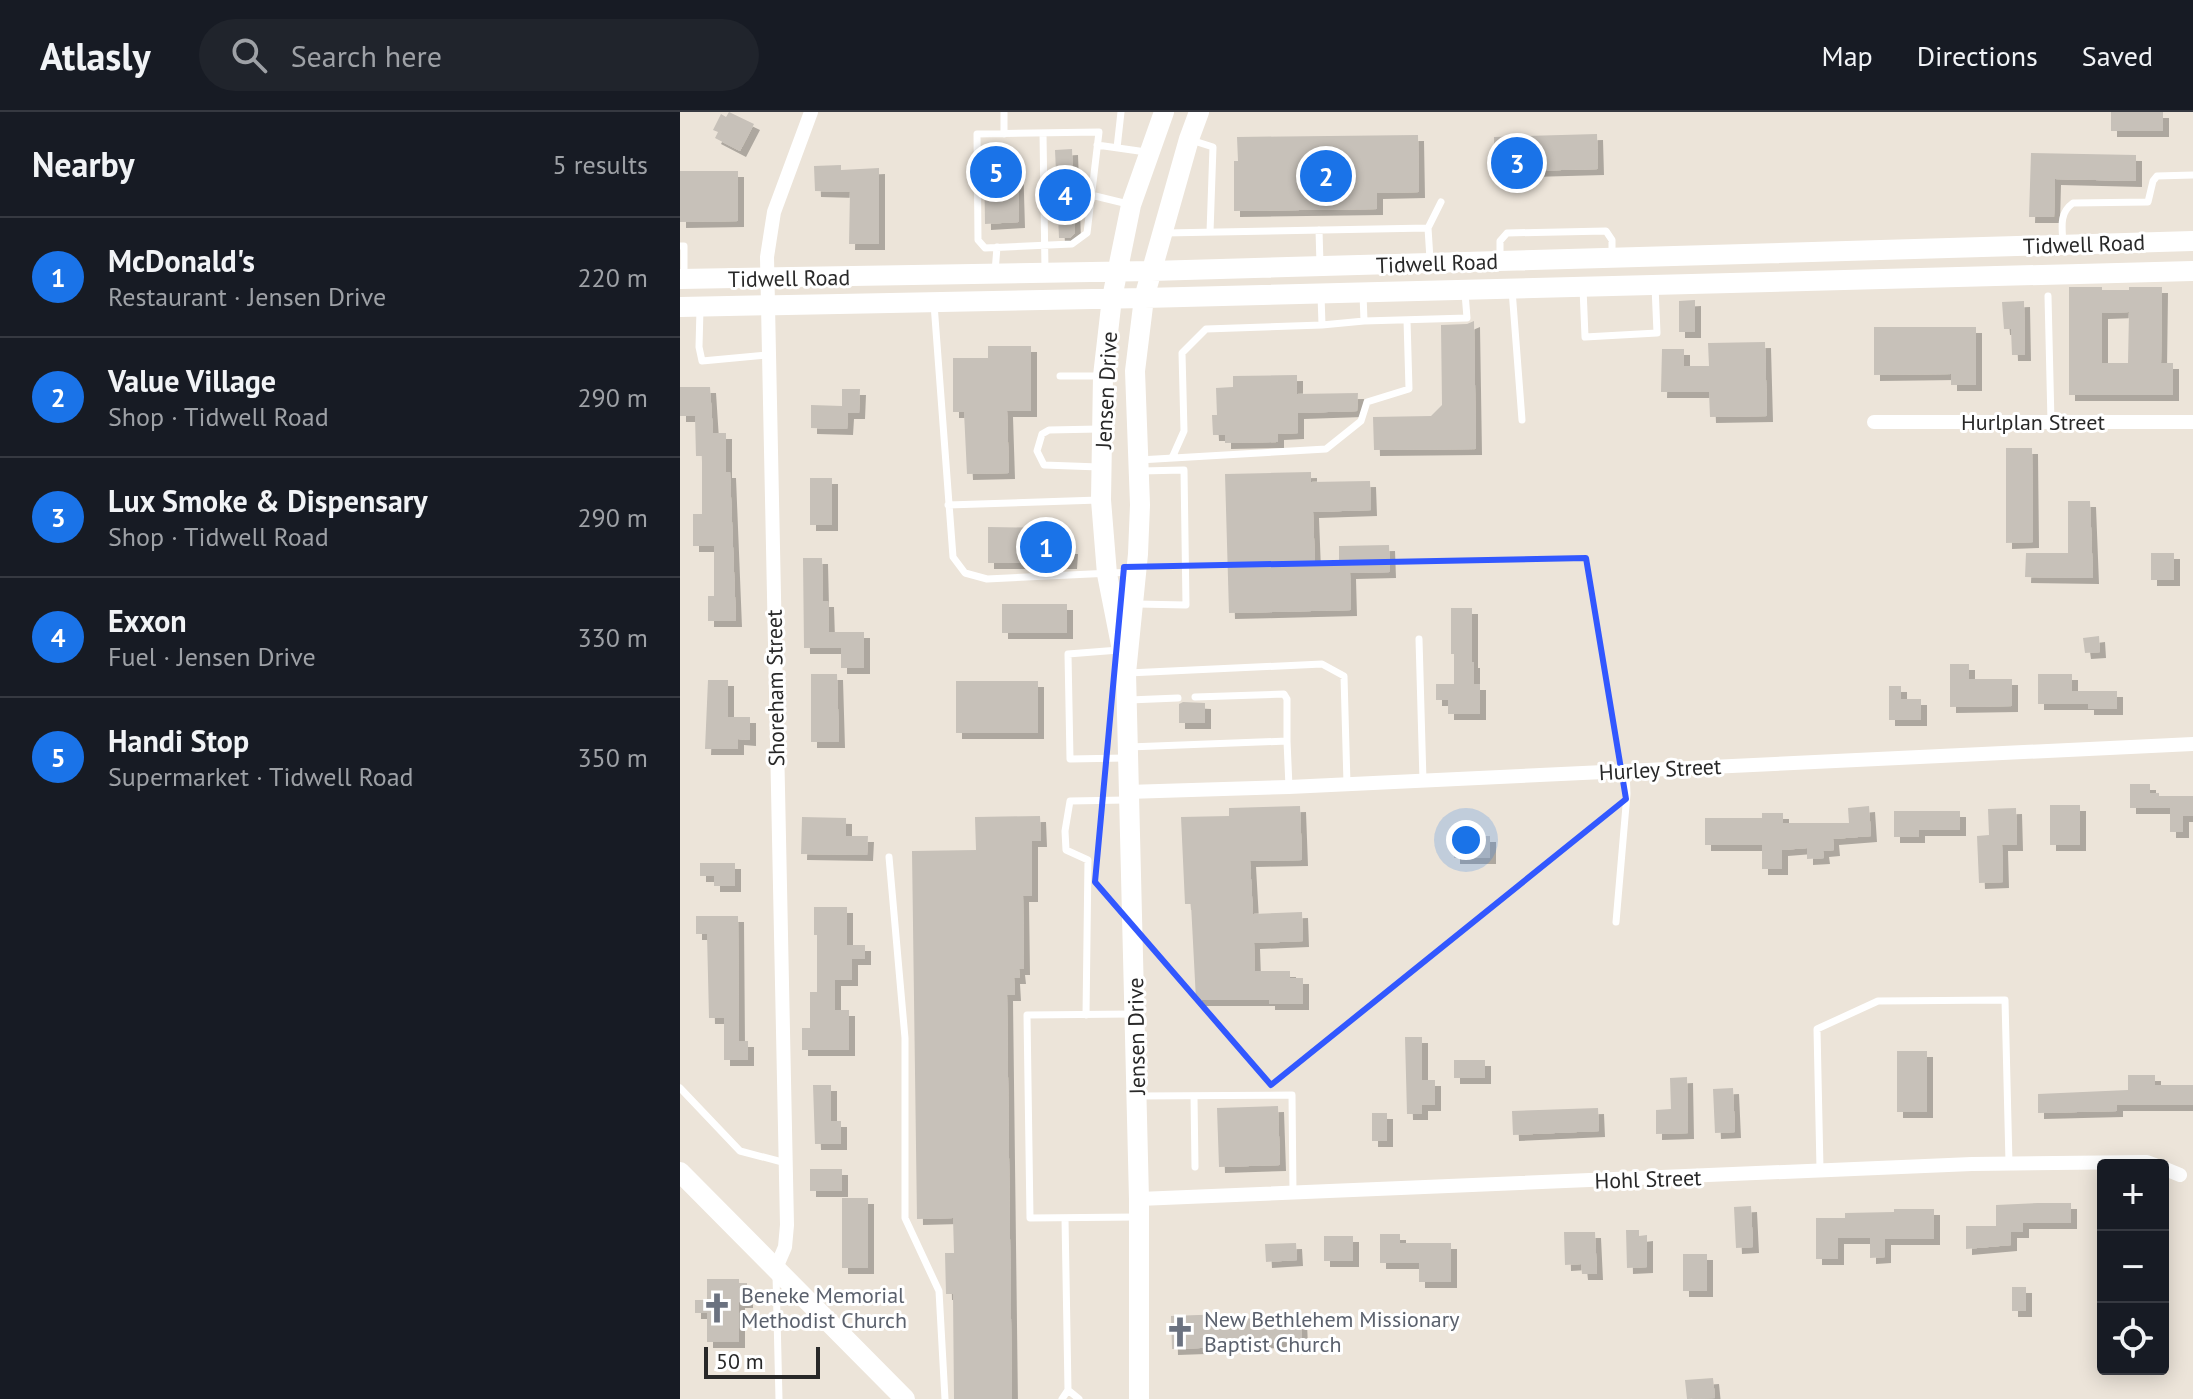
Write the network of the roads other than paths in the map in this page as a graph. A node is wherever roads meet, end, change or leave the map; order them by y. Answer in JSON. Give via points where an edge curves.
{"nodes":[{"id":1,"x":811,"y":112,"type":"edge"},
{"id":2,"x":1004,"y":112,"type":"edge"},
{"id":3,"x":1121,"y":112,"type":"edge"},
{"id":4,"x":1164,"y":112,"type":"edge"},
{"id":5,"x":1199,"y":112,"type":"edge"},
{"id":6,"x":1043,"y":133,"type":"junction"},
{"id":7,"x":1004,"y":134,"type":"junction"},
{"id":8,"x":1189,"y":139,"type":"junction"},
{"id":9,"x":1097,"y":145,"type":"junction"},
{"id":10,"x":1117,"y":148,"type":"junction"},
{"id":11,"x":1149,"y":153,"type":"junction"},
{"id":12,"x":2193,"y":175,"type":"edge"},
{"id":13,"x":1091,"y":195,"type":"junction"},
{"id":14,"x":1441,"y":202,"type":"dead end"},
{"id":15,"x":1131,"y":205,"type":"junction"},
{"id":16,"x":1428,"y":228,"type":"junction"},
{"id":17,"x":1319,"y":230,"type":"junction"},
{"id":18,"x":1210,"y":232,"type":"junction"},
{"id":19,"x":1162,"y":233,"type":"junction"},
{"id":20,"x":2193,"y":241,"type":"edge"},
{"id":21,"x":1043,"y":245,"type":"junction"},
{"id":22,"x":2063,"y":245,"type":"junction"},
{"id":23,"x":680,"y":246,"type":"edge"},
{"id":24,"x":997,"y":247,"type":"junction"},
{"id":25,"x":1980,"y":248,"type":"junction"},
{"id":26,"x":1794,"y":253,"type":"junction"},
{"id":27,"x":1612,"y":258,"type":"junction"},
{"id":28,"x":1437,"y":263,"type":"junction"},
{"id":29,"x":1320,"y":266,"type":"junction"},
{"id":30,"x":1118,"y":271,"type":"junction"},
{"id":31,"x":1151,"y":271,"type":"junction"},
{"id":32,"x":2193,"y":271,"type":"edge"},
{"id":33,"x":1045,"y":273,"type":"junction"},
{"id":34,"x":995,"y":274,"type":"junction"},
{"id":35,"x":1982,"y":276,"type":"junction"},
{"id":36,"x":682,"y":279,"type":"edge"},
{"id":37,"x":766,"y":279,"type":"junction"},
{"id":38,"x":1794,"y":280,"type":"junction"},
{"id":39,"x":1655,"y":284,"type":"junction"},
{"id":40,"x":1614,"y":285,"type":"junction"},
{"id":41,"x":1583,"y":286,"type":"junction"},
{"id":42,"x":1512,"y":287,"type":"junction"},
{"id":43,"x":1455,"y":289,"type":"junction"},
{"id":44,"x":1363,"y":291,"type":"junction"},
{"id":45,"x":1321,"y":293,"type":"junction"},
{"id":46,"x":2048,"y":296,"type":"dead end"},
{"id":47,"x":1112,"y":298,"type":"junction"},
{"id":48,"x":1144,"y":298,"type":"junction"},
{"id":49,"x":934,"y":302,"type":"junction"},
{"id":50,"x":690,"y":307,"type":"edge"},
{"id":51,"x":766,"y":307,"type":"junction"},
{"id":52,"x":1407,"y":320,"type":"junction"},
{"id":53,"x":1364,"y":321,"type":"junction"},
{"id":54,"x":1322,"y":325,"type":"junction"},
{"id":55,"x":767,"y":355,"type":"junction"},
{"id":56,"x":1060,"y":376,"type":"dead end"},
{"id":57,"x":1103,"y":376,"type":"junction"},
{"id":58,"x":1522,"y":420,"type":"dead end"},
{"id":59,"x":1874,"y":422,"type":"dead end"},
{"id":60,"x":2051,"y":422,"type":"junction"},
{"id":61,"x":2193,"y":422,"type":"edge"},
{"id":62,"x":1102,"y":429,"type":"junction"},
{"id":63,"x":1172,"y":458,"type":"junction"},
{"id":64,"x":1139,"y":465,"type":"junction"},
{"id":65,"x":1102,"y":467,"type":"junction"},
{"id":66,"x":1101,"y":500,"type":"junction"},
{"id":67,"x":948,"y":505,"type":"junction"},
{"id":68,"x":1135,"y":572,"type":"junction"},
{"id":69,"x":1107,"y":574,"type":"junction"},
{"id":70,"x":1133,"y":604,"type":"junction"},
{"id":71,"x":1419,"y":639,"type":"dead end"},
{"id":72,"x":1122,"y":650,"type":"junction"},
{"id":73,"x":1126,"y":673,"type":"junction"},
{"id":74,"x":1195,"y":697,"type":"dead end"},
{"id":75,"x":1178,"y":698,"type":"dead end"},
{"id":76,"x":1127,"y":700,"type":"junction"},
{"id":77,"x":1287,"y":741,"type":"junction"},
{"id":78,"x":2193,"y":744,"type":"edge"},
{"id":79,"x":1127,"y":752,"type":"junction"},
{"id":80,"x":1626,"y":771,"type":"junction"},
{"id":81,"x":1423,"y":781,"type":"junction"},
{"id":82,"x":1347,"y":784,"type":"junction"},
{"id":83,"x":1289,"y":787,"type":"junction"},
{"id":84,"x":1128,"y":796,"type":"junction"},
{"id":85,"x":889,"y":857,"type":"dead end"},
{"id":86,"x":1616,"y":922,"type":"dead end"},
{"id":87,"x":1136,"y":1014,"type":"junction"},
{"id":88,"x":1086,"y":1015,"type":"junction"},
{"id":89,"x":680,"y":1088,"type":"edge"},
{"id":90,"x":1137,"y":1096,"type":"junction"},
{"id":91,"x":1194,"y":1096,"type":"junction"},
{"id":92,"x":786,"y":1163,"type":"junction"},
{"id":93,"x":2097,"y":1163,"type":"edge"},
{"id":94,"x":2009,"y":1164,"type":"junction"},
{"id":95,"x":1195,"y":1167,"type":"dead end"},
{"id":96,"x":1820,"y":1171,"type":"junction"},
{"id":97,"x":682,"y":1181,"type":"edge"},
{"id":98,"x":1293,"y":1193,"type":"junction"},
{"id":99,"x":1139,"y":1208,"type":"junction"},
{"id":100,"x":1065,"y":1218,"type":"junction"},
{"id":101,"x":776,"y":1268,"type":"junction"},
{"id":102,"x":1068,"y":1390,"type":"junction"},
{"id":103,"x":779,"y":1399,"type":"edge"},
{"id":104,"x":905,"y":1399,"type":"edge"},
{"id":105,"x":945,"y":1399,"type":"edge"},
{"id":106,"x":1062,"y":1399,"type":"edge"},
{"id":107,"x":1079,"y":1399,"type":"edge"},
{"id":108,"x":1139,"y":1399,"type":"edge"}],
"edges":[{"from":1,"to":37,"type":"street","name":"Shoreham Street","via":[[774,212]]},
{"from":2,"to":7,"type":"lane"},
{"from":3,"to":10,"type":"lane"},
{"from":4,"to":11,"type":"main road","name":"Jensen Drive"},
{"from":5,"to":8,"type":"main road","name":"Jensen Drive"},
{"from":6,"to":7,"type":"lane"},
{"from":6,"to":9,"type":"lane","via":[[1099,132]]},
{"from":6,"to":21,"type":"lane"},
{"from":7,"to":24,"type":"lane","via":[[977,134],[978,240],[985,248]]},
{"from":8,"to":18,"type":"lane","via":[[1213,147]]},
{"from":8,"to":19,"type":"main road","name":"Jensen Drive"},
{"from":9,"to":10,"type":"lane"},
{"from":9,"to":13,"type":"lane"},
{"from":10,"to":11,"type":"lane"},
{"from":11,"to":15,"type":"main road","name":"Jensen Drive"},
{"from":12,"to":22,"type":"lane","via":[[2157,176],[2148,202],[2073,203],[2062,216]]},
{"from":13,"to":15,"type":"lane"},
{"from":13,"to":21,"type":"lane","via":[[1087,233],[1072,244]]},
{"from":14,"to":16,"type":"lane"},
{"from":15,"to":30,"type":"main road","name":"Jensen Drive"},
{"from":16,"to":17,"type":"lane"},
{"from":16,"to":28,"type":"lane"},
{"from":17,"to":18,"type":"lane"},
{"from":17,"to":29,"type":"lane"},
{"from":18,"to":19,"type":"lane"},
{"from":19,"to":31,"type":"main road","name":"Jensen Drive"},
{"from":20,"to":22,"type":"main road","name":"Tidwell Road"},
{"from":21,"to":24,"type":"lane"},
{"from":21,"to":33,"type":"lane"},
{"from":22,"to":25,"type":"main road","name":"Tidwell Road"},
{"from":23,"to":36,"type":"lane"},
{"from":24,"to":34,"type":"lane"},
{"from":25,"to":26,"type":"main road","name":"Tidwell Road"},
{"from":25,"to":35,"type":"main road"},
{"from":26,"to":27,"type":"main road","name":"Tidwell Road"},
{"from":26,"to":38,"type":"main road"},
{"from":27,"to":28,"type":"main road","name":"Tidwell Road"},
{"from":27,"to":40,"type":"main road"},
{"from":28,"to":29,"type":"main road","name":"Tidwell Road"},
{"from":28,"to":43,"type":"main road"},
{"from":29,"to":31,"type":"main road","name":"Tidwell Road"},
{"from":29,"to":45,"type":"main road"},
{"from":30,"to":31,"type":"main road","name":"Tidwell Road"},
{"from":30,"to":33,"type":"main road","name":"Tidwell Road"},
{"from":30,"to":47,"type":"main road","name":"Jensen Drive"},
{"from":31,"to":48,"type":"main road","name":"Jensen Drive"},
{"from":32,"to":35,"type":"main road","name":"Tidwell Road"},
{"from":33,"to":34,"type":"main road","name":"Tidwell Road"},
{"from":34,"to":37,"type":"main road","name":"Tidwell Road"},
{"from":35,"to":38,"type":"main road","name":"Tidwell Road"},
{"from":36,"to":37,"type":"main road","name":"Tidwell Road"},
{"from":37,"to":51,"type":"street","name":"Shoreham Street"},
{"from":38,"to":39,"type":"main road","name":"Tidwell Road"},
{"from":39,"to":40,"type":"main road","name":"Tidwell Road"},
{"from":39,"to":41,"type":"lane","via":[[1657,333],[1585,337]]},
{"from":40,"to":41,"type":"main road","name":"Tidwell Road"},
{"from":41,"to":42,"type":"main road","name":"Tidwell Road"},
{"from":42,"to":43,"type":"main road","name":"Tidwell Road"},
{"from":42,"to":58,"type":"lane"},
{"from":43,"to":44,"type":"main road","name":"Tidwell Road"},
{"from":43,"to":52,"type":"lane","via":[[1467,318]]},
{"from":44,"to":45,"type":"main road","name":"Tidwell Road"},
{"from":44,"to":53,"type":"lane"},
{"from":45,"to":48,"type":"main road","name":"Tidwell Road"},
{"from":45,"to":54,"type":"lane"},
{"from":46,"to":60,"type":"lane"},
{"from":47,"to":48,"type":"main road","name":"Tidwell Road"},
{"from":47,"to":49,"type":"main road","name":"Tidwell Road"},
{"from":47,"to":57,"type":"main road","name":"Jensen Drive"},
{"from":48,"to":64,"type":"main road","name":"Jensen Drive","via":[[1135,371]]},
{"from":49,"to":51,"type":"main road","name":"Tidwell Road"},
{"from":49,"to":67,"type":"lane"},
{"from":50,"to":51,"type":"main road","name":"Tidwell Road"},
{"from":50,"to":55,"type":"lane","via":[[702,361]]},
{"from":51,"to":55,"type":"street","name":"Shoreham Street"},
{"from":52,"to":53,"type":"lane"},
{"from":52,"to":63,"type":"lane","via":[[1409,389],[1367,402],[1361,421],[1326,449]]},
{"from":53,"to":54,"type":"lane"},
{"from":54,"to":63,"type":"lane","via":[[1206,329],[1182,353],[1184,431]]},
{"from":55,"to":92,"type":"street","name":"Shoreham Street"},
{"from":56,"to":57,"type":"lane"},
{"from":57,"to":62,"type":"main road","name":"Jensen Drive"},
{"from":59,"to":60,"type":"street","name":"Hurlplan Street"},
{"from":60,"to":61,"type":"street","name":"Hurlplan Street"},
{"from":62,"to":65,"type":"main road","name":"Jensen Drive"},
{"from":62,"to":65,"type":"lane","via":[[1049,430],[1042,434],[1037,451],[1044,465]]},
{"from":63,"to":64,"type":"lane"},
{"from":64,"to":68,"type":"main road","name":"Jensen Drive"},
{"from":64,"to":70,"type":"lane","via":[[1184,470],[1186,605]]},
{"from":65,"to":66,"type":"main road","name":"Jensen Drive"},
{"from":66,"to":67,"type":"lane"},
{"from":66,"to":69,"type":"main road","name":"Jensen Drive"},
{"from":67,"to":69,"type":"lane","via":[[953,557],[965,573],[987,579]]},
{"from":68,"to":69,"type":"lane"},
{"from":68,"to":70,"type":"main road","name":"Jensen Drive"},
{"from":69,"to":72,"type":"main road","name":"Jensen Drive"},
{"from":70,"to":73,"type":"main road","name":"Jensen Drive"},
{"from":71,"to":81,"type":"lane"},
{"from":72,"to":73,"type":"main road","name":"Jensen Drive"},
{"from":72,"to":79,"type":"lane","via":[[1068,654],[1070,759]]},
{"from":73,"to":76,"type":"main road","name":"Jensen Drive"},
{"from":73,"to":82,"type":"lane","via":[[1322,664],[1344,676]]},
{"from":74,"to":77,"type":"lane","via":[[1284,694]]},
{"from":75,"to":76,"type":"lane"},
{"from":76,"to":79,"type":"main road","name":"Jensen Drive"},
{"from":77,"to":79,"type":"lane"},
{"from":77,"to":83,"type":"lane"},
{"from":78,"to":80,"type":"street","name":"Hurley Street"},
{"from":79,"to":84,"type":"main road","name":"Jensen Drive"},
{"from":80,"to":81,"type":"street","name":"Hurley Street"},
{"from":80,"to":86,"type":"lane"},
{"from":81,"to":82,"type":"street","name":"Hurley Street"},
{"from":82,"to":83,"type":"street","name":"Hurley Street"},
{"from":83,"to":84,"type":"street","name":"Hurley Street"},
{"from":84,"to":87,"type":"main road","name":"Jensen Drive"},
{"from":84,"to":88,"type":"lane","via":[[1070,801],[1066,850],[1088,860]]},
{"from":85,"to":105,"type":"lane","via":[[905,1038],[905,1218],[939,1291]]},
{"from":87,"to":88,"type":"lane"},
{"from":87,"to":90,"type":"main road","name":"Jensen Drive"},
{"from":88,"to":100,"type":"lane","via":[[1027,1015],[1030,1218]]},
{"from":89,"to":92,"type":"lane","via":[[740,1151]]},
{"from":90,"to":91,"type":"lane"},
{"from":90,"to":99,"type":"main road","name":"Jensen Drive"},
{"from":91,"to":95,"type":"lane"},
{"from":91,"to":98,"type":"lane","via":[[1292,1095]]},
{"from":92,"to":101,"type":"street","name":"Shoreham Street","via":[[785,1247]]},
{"from":93,"to":94,"type":"street","name":"Hohl Street"},
{"from":94,"to":96,"type":"street","name":"Hohl Street"},
{"from":94,"to":96,"type":"lane","via":[[2005,1000],[1878,1001],[1817,1029]]},
{"from":96,"to":98,"type":"street","name":"Hohl Street"},
{"from":97,"to":101,"type":"main road"},
{"from":98,"to":99,"type":"street","name":"Hohl Street"},
{"from":99,"to":100,"type":"lane"},
{"from":99,"to":108,"type":"main road","name":"Jensen Drive"},
{"from":100,"to":102,"type":"lane"},
{"from":101,"to":103,"type":"lane"},
{"from":101,"to":104,"type":"main road"},
{"from":102,"to":106,"type":"lane"},
{"from":102,"to":107,"type":"lane"}]}
